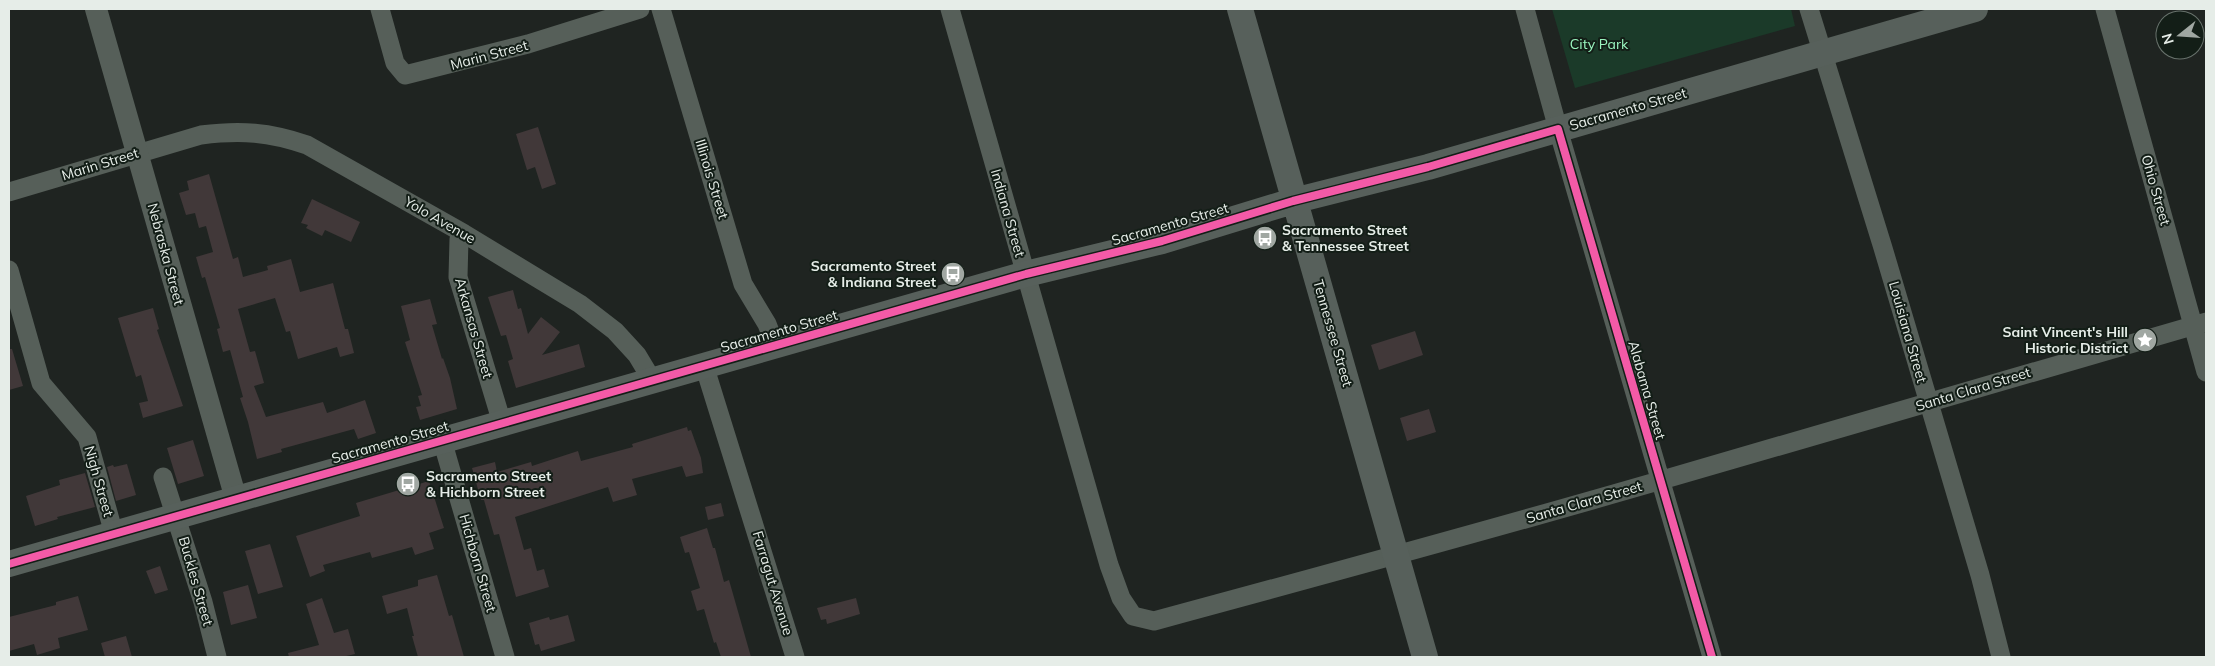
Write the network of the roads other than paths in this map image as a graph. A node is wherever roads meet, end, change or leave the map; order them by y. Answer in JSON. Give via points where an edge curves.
{"nodes":[{"id":1,"x":96,"y":9,"type":"edge"},
{"id":2,"x":380,"y":9,"type":"edge"},
{"id":3,"x":640,"y":9,"type":"edge"},
{"id":4,"x":661,"y":9,"type":"edge"},
{"id":5,"x":950,"y":9,"type":"edge"},
{"id":6,"x":1240,"y":9,"type":"edge"},
{"id":7,"x":1526,"y":9,"type":"edge"},
{"id":8,"x":1809,"y":9,"type":"edge"},
{"id":9,"x":1975,"y":9,"type":"edge"},
{"id":10,"x":2106,"y":9,"type":"edge"},
{"id":11,"x":1821,"y":54,"type":"junction"},
{"id":12,"x":1558,"y":129,"type":"junction"},
{"id":13,"x":192,"y":138,"type":"joint"},
{"id":14,"x":138,"y":153,"type":"junction"},
{"id":15,"x":9,"y":192,"type":"edge"},
{"id":16,"x":1293,"y":201,"type":"junction"},
{"id":17,"x":462,"y":233,"type":"junction"},
{"id":18,"x":9,"y":270,"type":"edge"},
{"id":19,"x":1026,"y":274,"type":"junction"},
{"id":20,"x":2200,"y":324,"type":"edge"},
{"id":21,"x":766,"y":348,"type":"junction"},
{"id":22,"x":2206,"y":372,"type":"edge"},
{"id":23,"x":708,"y":376,"type":"junction"},
{"id":24,"x":652,"y":380,"type":"junction"},
{"id":25,"x":1928,"y":402,"type":"junction"},
{"id":26,"x":502,"y":423,"type":"junction"},
{"id":27,"x":442,"y":440,"type":"junction"},
{"id":28,"x":1084,"y":475,"type":"joint"},
{"id":29,"x":163,"y":478,"type":"dead end"},
{"id":30,"x":1661,"y":480,"type":"junction"},
{"id":31,"x":236,"y":499,"type":"junction"},
{"id":32,"x":177,"y":516,"type":"junction"},
{"id":33,"x":114,"y":534,"type":"junction"},
{"id":34,"x":1397,"y":555,"type":"junction"},
{"id":35,"x":9,"y":564,"type":"edge"},
{"id":36,"x":217,"y":657,"type":"edge"},
{"id":37,"x":505,"y":657,"type":"edge"},
{"id":38,"x":795,"y":657,"type":"edge"},
{"id":39,"x":1425,"y":657,"type":"edge"},
{"id":40,"x":1712,"y":657,"type":"edge"},
{"id":41,"x":2001,"y":657,"type":"edge"}],
"edges":[{"from":1,"to":14,"type":"street","name":"Nebraska Street"},
{"from":2,"to":3,"type":"street","name":"Marin Street","via":[[395,63],[405,75],[528,44]]},
{"from":4,"to":21,"type":"street","name":"Illinois Street","via":[[743,284],[767,324]]},
{"from":5,"to":19,"type":"street","name":"Indiana Street"},
{"from":6,"to":16,"type":"main road","name":"Tennessee Street"},
{"from":7,"to":12,"type":"street","name":"Alabama Street"},
{"from":8,"to":11,"type":"street","name":"Louisiana Street"},
{"from":9,"to":11,"type":"main road","name":"Sacramento Street"},
{"from":10,"to":20,"type":"street","name":"Ohio Street"},
{"from":11,"to":12,"type":"main road","name":"Sacramento Street"},
{"from":11,"to":25,"type":"street","name":"Louisiana Street"},
{"from":12,"to":16,"type":"main road","name":"Sacramento Street","via":[[1428,167]]},
{"from":12,"to":30,"type":"street","name":"Alabama Street"},
{"from":13,"to":14,"type":"street","name":"Marin Street"},
{"from":13,"to":17,"type":"street","name":"Yolo Avenue","via":[[232,131],[280,136],[307,145]]},
{"from":14,"to":15,"type":"street","name":"Marin Street"},
{"from":14,"to":31,"type":"street","name":"Nebraska Street"},
{"from":16,"to":19,"type":"main road","name":"Sacramento Street","via":[[1162,241]]},
{"from":16,"to":34,"type":"main road","name":"Tennessee Street","via":[[1320,284]]},
{"from":17,"to":24,"type":"street","name":"Yolo Avenue","via":[[580,304],[615,331],[637,354]]},
{"from":17,"to":26,"type":"street","name":"Arkansas Street","via":[[458,277]]},
{"from":18,"to":33,"type":"street","name":"Nigh Street","via":[[41,383],[87,437]]},
{"from":19,"to":21,"type":"main road","name":"Sacramento Street"},
{"from":19,"to":28,"type":"street","name":"Indiana Street"},
{"from":20,"to":22,"type":"street","name":"Ohio Street"},
{"from":20,"to":25,"type":"street","name":"Santa Clara Street"},
{"from":21,"to":23,"type":"main road","name":"Sacramento Street"},
{"from":23,"to":24,"type":"main road","name":"Sacramento Street","via":[[679,372]]},
{"from":23,"to":38,"type":"street","name":"Farragut Avenue"},
{"from":24,"to":26,"type":"main road","name":"Sacramento Street"},
{"from":25,"to":30,"type":"street","name":"Santa Clara Street"},
{"from":25,"to":41,"type":"street","name":"Louisiana Street"},
{"from":26,"to":27,"type":"main road","name":"Sacramento Street"},
{"from":27,"to":31,"type":"main road","name":"Sacramento Street"},
{"from":27,"to":37,"type":"street","name":"Hichborn Street"},
{"from":28,"to":34,"type":"street","name":"Santa Clara Street","via":[[1118,590],[1133,616],[1154,621]]},
{"from":29,"to":32,"type":"street","name":"Buckles Street"},
{"from":30,"to":34,"type":"street","name":"Santa Clara Street"},
{"from":30,"to":40,"type":"street","name":"Alabama Street"},
{"from":31,"to":32,"type":"main road","name":"Sacramento Street"},
{"from":32,"to":33,"type":"main road","name":"Sacramento Street"},
{"from":32,"to":36,"type":"street","name":"Buckles Street"},
{"from":33,"to":35,"type":"main road","name":"Sacramento Street"},
{"from":34,"to":39,"type":"main road","name":"Tennessee Street"}]}
